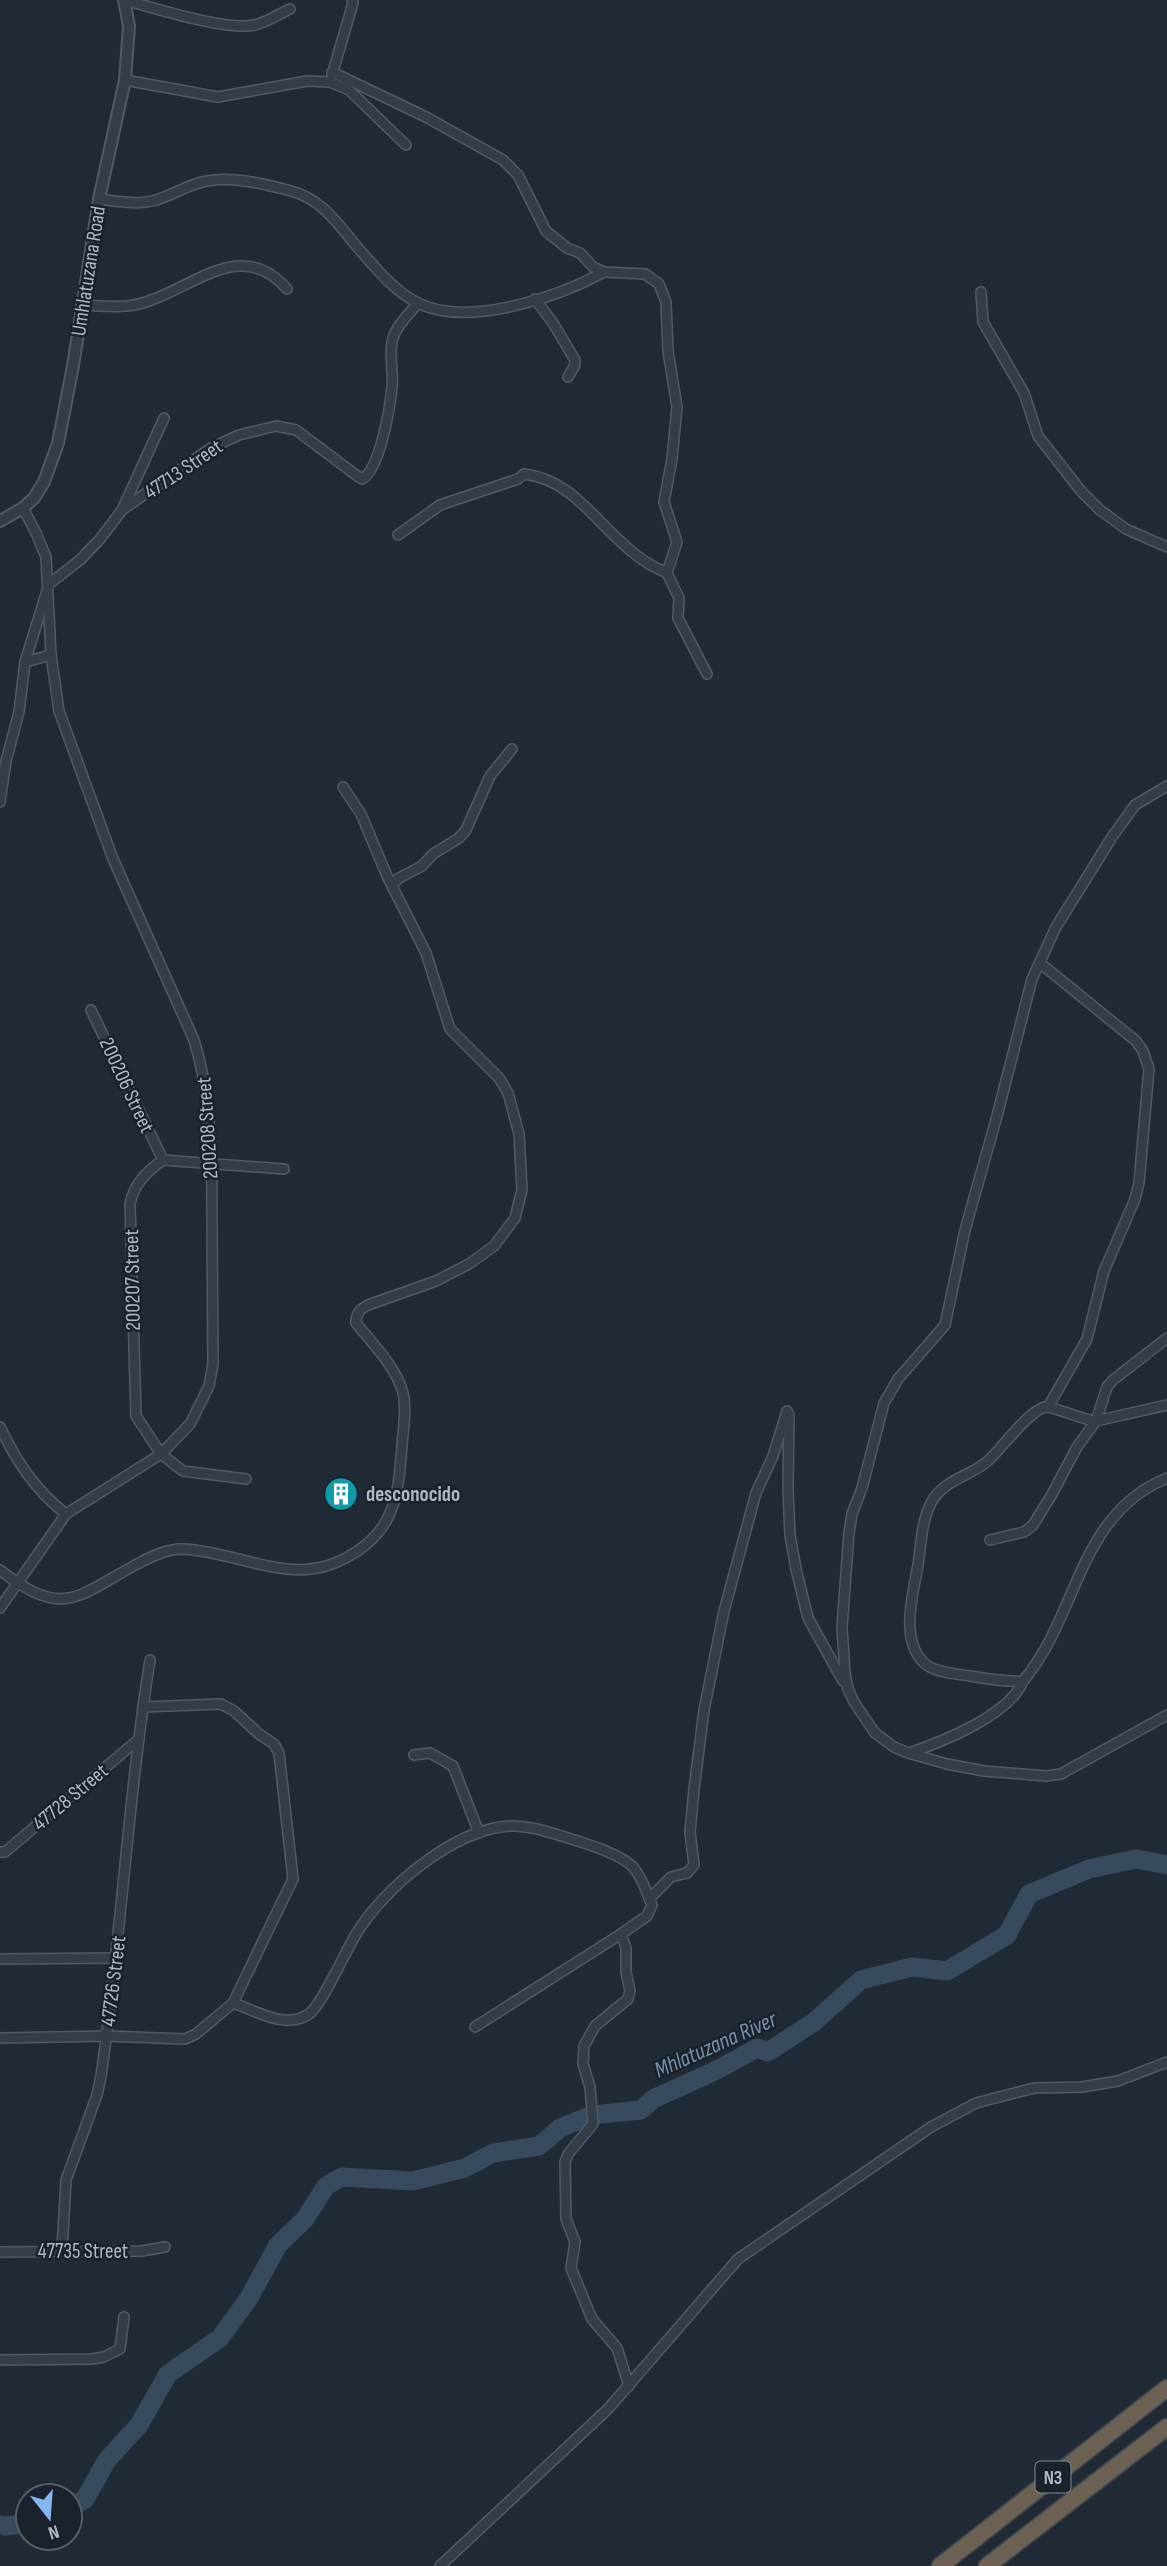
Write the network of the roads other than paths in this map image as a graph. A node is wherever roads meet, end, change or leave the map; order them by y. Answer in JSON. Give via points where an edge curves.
{"nodes":[{"id":1,"x":124,"y":0,"type":"edge"},
{"id":2,"x":352,"y":0,"type":"edge"},
{"id":3,"x":290,"y":9,"type":"dead end"},
{"id":4,"x":331,"y":77,"type":"junction"},
{"id":5,"x":125,"y":80,"type":"junction"},
{"id":6,"x":406,"y":145,"type":"dead end"},
{"id":7,"x":99,"y":200,"type":"junction"},
{"id":8,"x":604,"y":272,"type":"junction"},
{"id":9,"x":287,"y":289,"type":"dead end"},
{"id":10,"x":981,"y":292,"type":"dead end"},
{"id":11,"x":535,"y":299,"type":"junction"},
{"id":12,"x":418,"y":303,"type":"junction"},
{"id":13,"x":82,"y":305,"type":"junction"},
{"id":14,"x":568,"y":377,"type":"dead end"},
{"id":15,"x":164,"y":418,"type":"dead end"},
{"id":16,"x":23,"y":509,"type":"junction"},
{"id":17,"x":122,"y":510,"type":"junction"},
{"id":18,"x":0,"y":521,"type":"edge"},
{"id":19,"x":398,"y":535,"type":"dead end"},
{"id":20,"x":1167,"y":547,"type":"edge"},
{"id":21,"x":667,"y":573,"type":"junction"},
{"id":22,"x":49,"y":584,"type":"junction"},
{"id":23,"x":51,"y":655,"type":"junction"},
{"id":24,"x":25,"y":662,"type":"junction"},
{"id":25,"x":707,"y":674,"type":"dead end"},
{"id":26,"x":0,"y":739,"type":"edge"},
{"id":27,"x":9,"y":748,"type":"junction"},
{"id":28,"x":512,"y":749,"type":"dead end"},
{"id":29,"x":1167,"y":786,"type":"edge"},
{"id":30,"x":344,"y":787,"type":"dead end"},
{"id":31,"x":0,"y":802,"type":"edge"},
{"id":32,"x":392,"y":886,"type":"junction"},
{"id":33,"x":1040,"y":962,"type":"junction"},
{"id":34,"x":91,"y":1010,"type":"dead end"},
{"id":35,"x":163,"y":1160,"type":"junction"},
{"id":36,"x":212,"y":1163,"type":"junction"},
{"id":37,"x":284,"y":1169,"type":"dead end"},
{"id":38,"x":1167,"y":1338,"type":"edge"},
{"id":39,"x":1167,"y":1405,"type":"edge"},
{"id":40,"x":1048,"y":1407,"type":"junction"},
{"id":41,"x":1096,"y":1421,"type":"junction"},
{"id":42,"x":0,"y":1427,"type":"edge"},
{"id":43,"x":160,"y":1454,"type":"junction"},
{"id":44,"x":1167,"y":1478,"type":"edge"},
{"id":45,"x":246,"y":1479,"type":"dead end"},
{"id":46,"x":66,"y":1514,"type":"junction"},
{"id":47,"x":990,"y":1541,"type":"dead end"},
{"id":48,"x":0,"y":1570,"type":"edge"},
{"id":49,"x":17,"y":1583,"type":"junction"},
{"id":50,"x":0,"y":1608,"type":"edge"},
{"id":51,"x":150,"y":1660,"type":"dead end"},
{"id":52,"x":1023,"y":1681,"type":"junction"},
{"id":53,"x":848,"y":1689,"type":"junction"},
{"id":54,"x":143,"y":1707,"type":"junction"},
{"id":55,"x":1167,"y":1715,"type":"edge"},
{"id":56,"x":139,"y":1739,"type":"junction"},
{"id":57,"x":908,"y":1753,"type":"junction"},
{"id":58,"x":414,"y":1755,"type":"dead end"},
{"id":59,"x":479,"y":1833,"type":"junction"},
{"id":60,"x":0,"y":1852,"type":"edge"},
{"id":61,"x":654,"y":1895,"type":"junction"},
{"id":62,"x":621,"y":1934,"type":"junction"},
{"id":63,"x":116,"y":1958,"type":"junction"},
{"id":64,"x":0,"y":1959,"type":"edge"},
{"id":65,"x":233,"y":2003,"type":"junction"},
{"id":66,"x":475,"y":2026,"type":"dead end"},
{"id":67,"x":107,"y":2036,"type":"junction"},
{"id":68,"x":0,"y":2038,"type":"edge"},
{"id":69,"x":1167,"y":2062,"type":"edge"},
{"id":70,"x":165,"y":2247,"type":"dead end"},
{"id":71,"x":62,"y":2250,"type":"junction"},
{"id":72,"x":0,"y":2252,"type":"edge"},
{"id":73,"x":124,"y":2317,"type":"dead end"},
{"id":74,"x":0,"y":2360,"type":"edge"},
{"id":75,"x":629,"y":2386,"type":"junction"},
{"id":76,"x":1167,"y":2388,"type":"edge"},
{"id":77,"x":1167,"y":2427,"type":"edge"},
{"id":78,"x":440,"y":2566,"type":"edge"},
{"id":79,"x":940,"y":2566,"type":"edge"},
{"id":80,"x":987,"y":2566,"type":"edge"}],
"edges":[{"from":1,"to":3,"type":"street","via":[[242,26]]},
{"from":1,"to":5,"type":"street","name":"Umhlatuzana Road","via":[[130,26]]},
{"from":2,"to":4,"type":"street"},
{"from":4,"to":5,"type":"street","via":[[218,97]]},
{"from":4,"to":6,"type":"street"},
{"from":4,"to":8,"type":"street","via":[[426,117],[503,159],[518,175],[546,231]]},
{"from":5,"to":7,"type":"street","name":"Umhlatuzana Road"},
{"from":7,"to":12,"type":"street","via":[[145,203],[213,180],[293,191],[329,212],[389,284]]},
{"from":7,"to":13,"type":"street","name":"Umhlatuzana Road"},
{"from":8,"to":11,"type":"street"},
{"from":8,"to":21,"type":"street","via":[[645,274],[659,284],[666,302],[677,407],[664,502],[677,542]]},
{"from":9,"to":13,"type":"street","via":[[261,268],[219,268],[144,303]]},
{"from":10,"to":20,"type":"street","via":[[983,322],[1024,393],[1038,436],[1100,510],[1126,529]]},
{"from":11,"to":12,"type":"street","via":[[456,313]]},
{"from":11,"to":14,"type":"street","via":[[575,360]]},
{"from":12,"to":17,"type":"street","name":"47713 Street","via":[[398,326],[392,343],[393,386],[377,456],[362,479],[296,430],[276,426],[211,448]]},
{"from":13,"to":16,"type":"street","name":"Umhlatuzana Road","via":[[58,443],[44,482]]},
{"from":15,"to":17,"type":"street"},
{"from":16,"to":18,"type":"street","name":"Umhlatuzana Road"},
{"from":16,"to":22,"type":"street","name":"200208 Street","via":[[46,557]]},
{"from":17,"to":22,"type":"street","via":[[87,553]]},
{"from":19,"to":21,"type":"street","via":[[440,505],[524,474],[537,475],[566,489],[621,542]]},
{"from":21,"to":25,"type":"street","via":[[679,598],[678,618]]},
{"from":22,"to":23,"type":"street","name":"200208 Street"},
{"from":22,"to":24,"type":"street"},
{"from":23,"to":24,"type":"street"},
{"from":23,"to":36,"type":"street","name":"200208 Street","via":[[59,711],[75,757],[113,859],[194,1040],[208,1100]]},
{"from":24,"to":27,"type":"street"},
{"from":26,"to":27,"type":"street"},
{"from":27,"to":31,"type":"street"},
{"from":28,"to":32,"type":"street","via":[[490,776],[460,838]]},
{"from":29,"to":33,"type":"street","via":[[1135,805],[1056,927]]},
{"from":30,"to":32,"type":"street","via":[[361,814]]},
{"from":32,"to":49,"type":"street","via":[[426,953],[450,1029],[508,1093],[519,1135],[522,1190],[515,1218],[494,1246],[447,1275],[358,1313],[356,1323],[397,1376],[405,1406],[400,1474],[390,1514],[369,1541],[347,1558],[313,1569],[295,1570],[180,1549],[150,1557],[66,1600],[41,1596]]},
{"from":33,"to":40,"type":"street","via":[[1136,1041],[1149,1069],[1135,1199],[1104,1272],[1087,1339]]},
{"from":33,"to":53,"type":"street","via":[[965,1230],[945,1325],[898,1379],[884,1403],[852,1514],[842,1627]]},
{"from":34,"to":35,"type":"street","name":"200206 Street"},
{"from":35,"to":36,"type":"street"},
{"from":35,"to":43,"type":"street","name":"200207 Street","via":[[142,1177],[130,1204],[134,1409]]},
{"from":36,"to":37,"type":"street"},
{"from":36,"to":43,"type":"street","name":"200208 Street","via":[[213,1364],[209,1386],[190,1424]]},
{"from":38,"to":41,"type":"street","via":[[1107,1387]]},
{"from":39,"to":41,"type":"street"},
{"from":40,"to":41,"type":"street"},
{"from":40,"to":52,"type":"street","via":[[1029,1418],[986,1463],[954,1479],[934,1498],[924,1526],[910,1611],[911,1639],[929,1666],[974,1677]]},
{"from":41,"to":47,"type":"street","via":[[1033,1525]]},
{"from":42,"to":46,"type":"street","via":[[37,1490]]},
{"from":43,"to":45,"type":"street","via":[[183,1471]]},
{"from":43,"to":46,"type":"street","name":"200208 Street"},
{"from":44,"to":52,"type":"street","via":[[1145,1488],[1114,1515],[1092,1546],[1053,1636]]},
{"from":46,"to":49,"type":"street","name":"200208 Street"},
{"from":48,"to":49,"type":"street"},
{"from":49,"to":50,"type":"street","name":"200208 Street"},
{"from":51,"to":54,"type":"street","name":"47726 Street"},
{"from":52,"to":57,"type":"street","via":[[1013,1699],[968,1729]]},
{"from":53,"to":57,"type":"street","via":[[875,1733]]},
{"from":53,"to":61,"type":"street","via":[[805,1608],[790,1535],[787,1411],[752,1506],[724,1611],[694,1790],[690,1832],[694,1866],[671,1877]]},
{"from":54,"to":56,"type":"street","name":"47726 Street"},
{"from":54,"to":65,"type":"street","via":[[221,1704],[276,1748],[281,1761],[293,1872],[290,1887]]},
{"from":55,"to":57,"type":"street","via":[[1061,1774],[984,1771]]},
{"from":56,"to":60,"type":"street","name":"47728 Street"},
{"from":56,"to":63,"type":"street","name":"47726 Street"},
{"from":58,"to":59,"type":"street","via":[[430,1753],[453,1766]]},
{"from":59,"to":61,"type":"street","via":[[513,1826],[580,1842],[632,1867]]},
{"from":59,"to":65,"type":"street","via":[[444,1850],[389,1893],[357,1933],[309,2015],[287,2021]]},
{"from":61,"to":62,"type":"street","via":[[647,1916]]},
{"from":62,"to":66,"type":"street"},
{"from":62,"to":75,"type":"street","via":[[630,1991],[625,2002],[595,2025],[584,2046],[593,2124],[565,2162],[566,2219],[575,2242],[572,2268],[592,2319],[617,2348]]},
{"from":63,"to":64,"type":"street"},
{"from":63,"to":67,"type":"street","name":"47726 Street"},
{"from":65,"to":67,"type":"street","via":[[185,2039]]},
{"from":67,"to":68,"type":"street"},
{"from":67,"to":71,"type":"street","name":"47726 Street","via":[[97,2095],[66,2180]]},
{"from":69,"to":75,"type":"street","via":[[1118,2081],[1034,2088],[976,2103],[931,2127],[738,2259]]},
{"from":70,"to":71,"type":"street","name":"47735 Street"},
{"from":71,"to":72,"type":"street","name":"47735 Street"},
{"from":73,"to":74,"type":"street","via":[[120,2349],[104,2357]]},
{"from":75,"to":78,"type":"street"},
{"from":76,"to":79,"type":"highway","number":"N3"},
{"from":77,"to":80,"type":"highway","number":"N3"}]}
